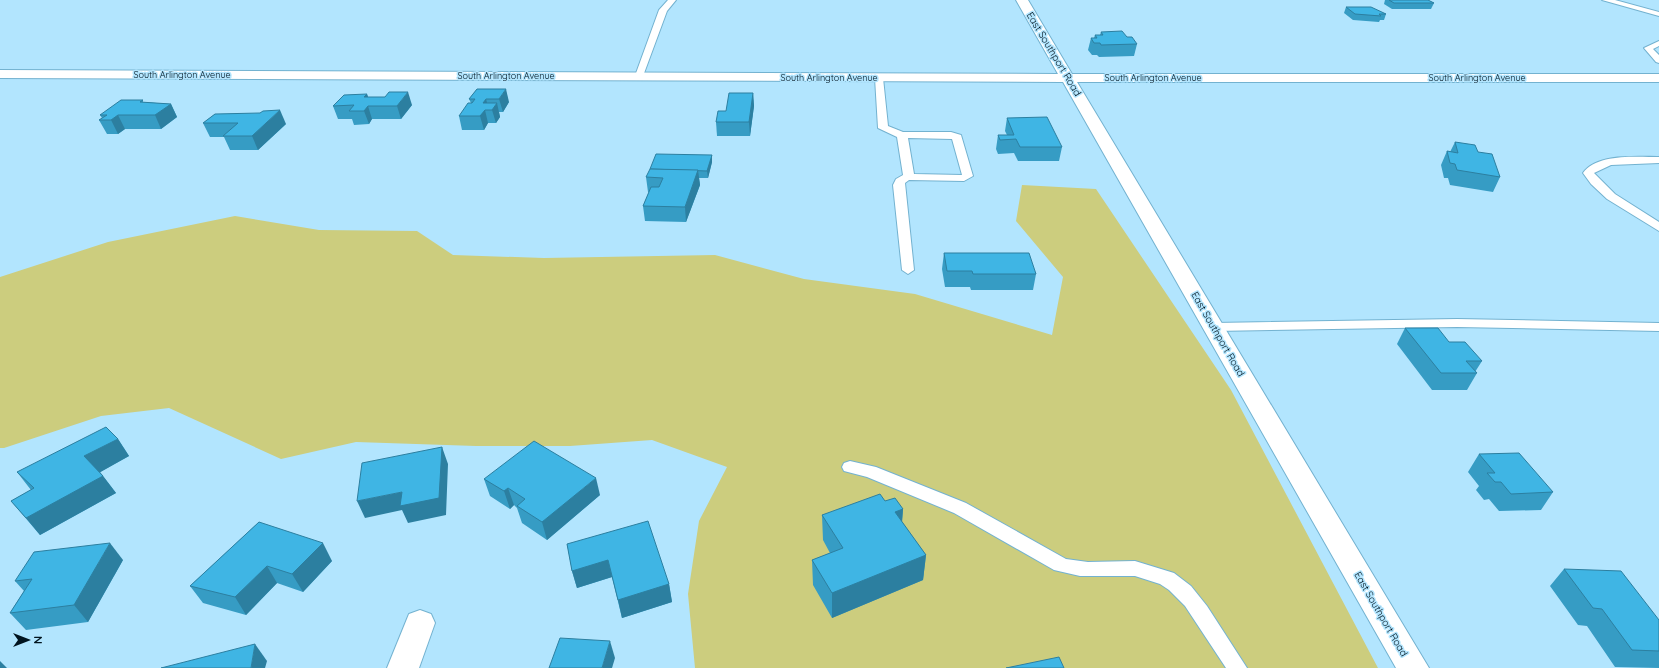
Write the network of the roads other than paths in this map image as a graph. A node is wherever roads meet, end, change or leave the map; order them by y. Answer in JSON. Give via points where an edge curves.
{"nodes":[{"id":1,"x":672,"y":0,"type":"edge"},
{"id":2,"x":1022,"y":0,"type":"edge"},
{"id":3,"x":1606,"y":0,"type":"edge"},
{"id":4,"x":1659,"y":14,"type":"edge"},
{"id":5,"x":1659,"y":43,"type":"edge"},
{"id":6,"x":1659,"y":60,"type":"edge"},
{"id":7,"x":0,"y":74,"type":"edge"},
{"id":8,"x":638,"y":76,"type":"junction"},
{"id":9,"x":1068,"y":77,"type":"junction"},
{"id":10,"x":879,"y":78,"type":"junction"},
{"id":11,"x":1659,"y":78,"type":"edge"},
{"id":12,"x":902,"y":135,"type":"junction"},
{"id":13,"x":1659,"y":160,"type":"edge"},
{"id":14,"x":909,"y":176,"type":"junction"},
{"id":15,"x":1659,"y":227,"type":"edge"},
{"id":16,"x":908,"y":270,"type":"dead end"},
{"id":17,"x":1214,"y":327,"type":"junction"},
{"id":18,"x":1659,"y":327,"type":"edge"},
{"id":19,"x":850,"y":467,"type":"dead end"},
{"id":20,"x":420,"y":623,"type":"dead end"},
{"id":21,"x":403,"y":668,"type":"edge"},
{"id":22,"x":1238,"y":668,"type":"edge"},
{"id":23,"x":1413,"y":668,"type":"edge"}],
"edges":[{"from":1,"to":8,"type":"lane","via":[[663,10]]},
{"from":2,"to":9,"type":"main road","name":"East Southport Road"},
{"from":3,"to":4,"type":"lane"},
{"from":5,"to":6,"type":"lane","via":[[1648,48]]},
{"from":7,"to":8,"type":"main road","name":"South Arlington Avenue"},
{"from":8,"to":10,"type":"main road","name":"South Arlington Avenue"},
{"from":9,"to":10,"type":"main road","name":"South Arlington Avenue"},
{"from":9,"to":11,"type":"main road","name":"South Arlington Avenue"},
{"from":9,"to":17,"type":"main road","name":"East Southport Road"},
{"from":10,"to":12,"type":"lane","via":[[882,128]]},
{"from":12,"to":14,"type":"lane"},
{"from":12,"to":14,"type":"lane","via":[[957,137],[968,176]]},
{"from":13,"to":15,"type":"lane","via":[[1602,163],[1588,173],[1612,198]]},
{"from":14,"to":16,"type":"lane","via":[[900,181],[899,185]]},
{"from":17,"to":18,"type":"lane","via":[[1457,323]]},
{"from":17,"to":23,"type":"main road","name":"East Southport Road"},
{"from":19,"to":22,"type":"lane","via":[[870,471],[960,508],[1061,565],[1078,570],[1132,568],[1176,583],[1192,600]]},
{"from":20,"to":21,"type":"main road"}]}
